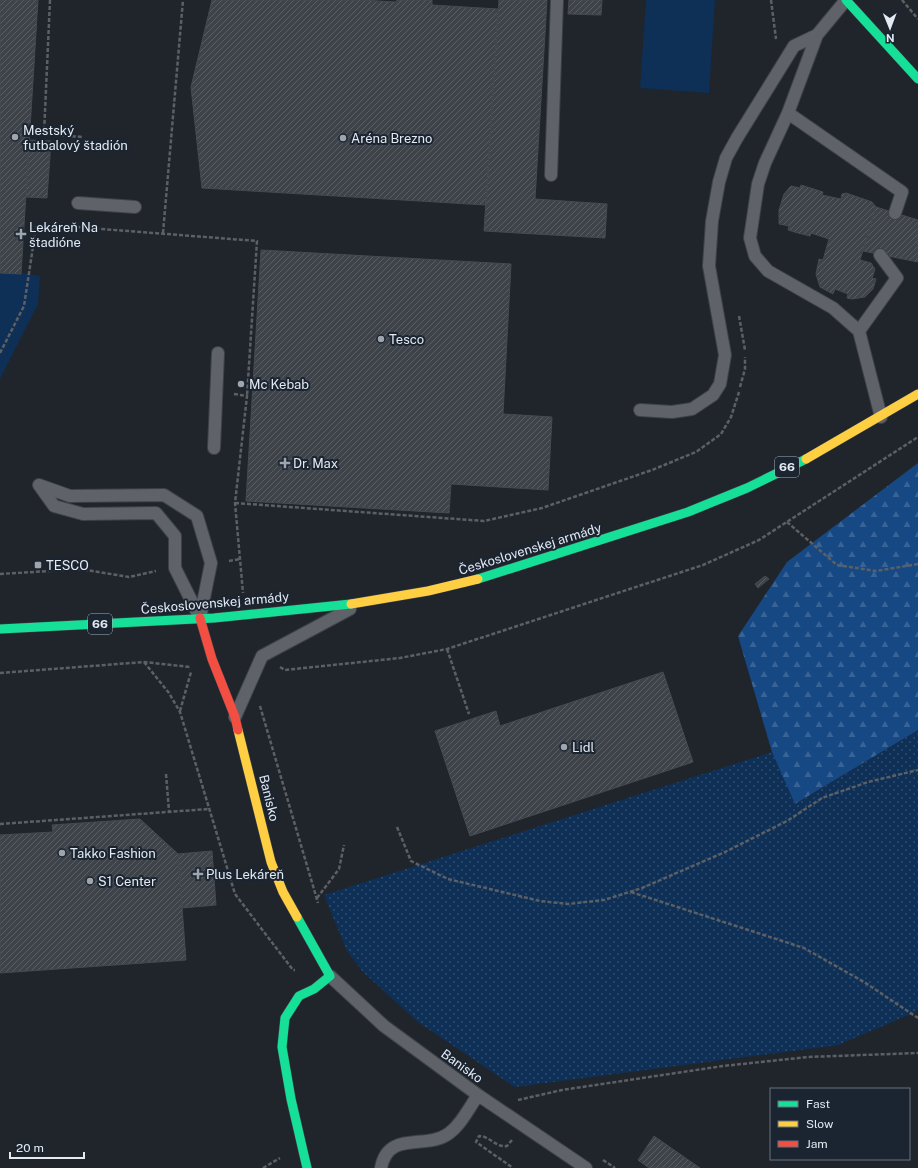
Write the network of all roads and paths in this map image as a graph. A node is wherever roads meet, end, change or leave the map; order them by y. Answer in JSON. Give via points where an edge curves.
{"nodes":[{"id":1,"x":50,"y":0,"type":"edge"},
{"id":2,"x":183,"y":0,"type":"edge"},
{"id":3,"x":557,"y":0,"type":"edge"},
{"id":4,"x":771,"y":0,"type":"edge"},
{"id":5,"x":846,"y":0,"type":"edge"},
{"id":6,"x":902,"y":0,"type":"edge"},
{"id":7,"x":918,"y":19,"type":"edge"},
{"id":8,"x":817,"y":35,"type":"junction"},
{"id":9,"x":776,"y":47,"type":"dead end"},
{"id":10,"x":918,"y":79,"type":"edge"},
{"id":11,"x":788,"y":113,"type":"junction"},
{"id":12,"x":83,"y":137,"type":"dead end"},
{"id":13,"x":551,"y":175,"type":"dead end"},
{"id":14,"x":78,"y":203,"type":"dead end"},
{"id":15,"x":135,"y":206,"type":"dead end"},
{"id":16,"x":895,"y":213,"type":"dead end"},
{"id":17,"x":163,"y":234,"type":"junction"},
{"id":18,"x":880,"y":255,"type":"dead end"},
{"id":19,"x":738,"y":312,"type":"dead end"},
{"id":20,"x":859,"y":331,"type":"junction"},
{"id":21,"x":0,"y":353,"type":"edge"},
{"id":22,"x":218,"y":353,"type":"dead end"},
{"id":23,"x":216,"y":391,"type":"junction"},
{"id":24,"x":918,"y":394,"type":"edge"},
{"id":25,"x":247,"y":396,"type":"junction"},
{"id":26,"x":640,"y":410,"type":"dead end"},
{"id":27,"x":881,"y":417,"type":"junction"},
{"id":28,"x":918,"y":436,"type":"edge"},
{"id":29,"x":214,"y":448,"type":"dead end"},
{"id":30,"x":235,"y":503,"type":"junction"},
{"id":31,"x":787,"y":522,"type":"junction"},
{"id":32,"x":240,"y":559,"type":"junction"},
{"id":33,"x":211,"y":563,"type":"junction"},
{"id":34,"x":918,"y":564,"type":"edge"},
{"id":35,"x":175,"y":568,"type":"junction"},
{"id":36,"x":0,"y":574,"type":"edge"},
{"id":37,"x":365,"y":602,"type":"junction"},
{"id":38,"x":245,"y":615,"type":"junction"},
{"id":39,"x":200,"y":618,"type":"junction"},
{"id":40,"x":0,"y":629,"type":"edge"},
{"id":41,"x":447,"y":649,"type":"junction"},
{"id":42,"x":262,"y":656,"type":"junction"},
{"id":43,"x":144,"y":662,"type":"junction"},
{"id":44,"x":279,"y":666,"type":"junction"},
{"id":45,"x":0,"y":672,"type":"edge"},
{"id":46,"x":275,"y":673,"type":"dead end"},
{"id":47,"x":262,"y":700,"type":"dead end"},
{"id":48,"x":180,"y":712,"type":"junction"},
{"id":49,"x":469,"y":714,"type":"dead end"},
{"id":50,"x":235,"y":717,"type":"junction"},
{"id":51,"x":918,"y":770,"type":"edge"},
{"id":52,"x":166,"y":774,"type":"dead end"},
{"id":53,"x":209,"y":809,"type":"junction"},
{"id":54,"x":169,"y":812,"type":"junction"},
{"id":55,"x":0,"y":824,"type":"edge"},
{"id":56,"x":397,"y":827,"type":"dead end"},
{"id":57,"x":344,"y":845,"type":"dead end"},
{"id":58,"x":630,"y":892,"type":"junction"},
{"id":59,"x":316,"y":898,"type":"junction"},
{"id":60,"x":320,"y":909,"type":"dead end"},
{"id":61,"x":321,"y":959,"type":"junction"},
{"id":62,"x":330,"y":976,"type":"junction"},
{"id":63,"x":918,"y":1018,"type":"edge"},
{"id":64,"x":918,"y":1053,"type":"edge"},
{"id":65,"x":478,"y":1095,"type":"junction"},
{"id":66,"x":522,"y":1105,"type":"dead end"},
{"id":67,"x":524,"y":1126,"type":"junction"},
{"id":68,"x":602,"y":1160,"type":"dead end"},
{"id":69,"x":307,"y":1168,"type":"edge"},
{"id":70,"x":381,"y":1168,"type":"edge"},
{"id":71,"x":513,"y":1168,"type":"edge"},
{"id":72,"x":586,"y":1168,"type":"edge"},
{"id":73,"x":615,"y":1168,"type":"edge"}],
"edges":[{"from":1,"to":12,"type":"path","via":[[44,134]]},
{"from":2,"to":17,"type":"path"},
{"from":3,"to":13,"type":"lane"},
{"from":4,"to":9,"type":"path"},
{"from":5,"to":8,"type":"lane"},
{"from":5,"to":10,"type":"main road"},
{"from":6,"to":7,"type":"path"},
{"from":8,"to":11,"type":"lane"},
{"from":8,"to":26,"type":"lane","via":[[794,46],[737,138],[726,158],[719,182],[712,221],[709,266],[725,355],[720,384],[713,395],[692,409],[672,412]]},
{"from":11,"to":16,"type":"lane","via":[[902,192]]},
{"from":11,"to":20,"type":"lane","via":[[758,184],[750,238],[754,256],[768,271],[833,308]]},
{"from":14,"to":15,"type":"lane"},
{"from":17,"to":21,"type":"path","via":[[76,227],[36,227],[24,306]]},
{"from":17,"to":25,"type":"path","via":[[257,241]]},
{"from":18,"to":20,"type":"lane","via":[[897,278]]},
{"from":19,"to":30,"type":"path","via":[[745,350],[745,369],[731,417],[721,434],[696,452],[652,470],[542,508],[484,521]]},
{"from":20,"to":27,"type":"lane"},
{"from":22,"to":23,"type":"lane"},
{"from":23,"to":25,"type":"path"},
{"from":23,"to":29,"type":"lane"},
{"from":24,"to":27,"type":"main road","name":"Československej armády","number":"66"},
{"from":25,"to":30,"type":"path"},
{"from":27,"to":37,"type":"main road","name":"Československej armády","number":"66","via":[[795,464],[722,499],[657,523],[478,580]]},
{"from":28,"to":31,"type":"path"},
{"from":30,"to":32,"type":"path"},
{"from":31,"to":34,"type":"path","via":[[838,565],[876,571]]},
{"from":31,"to":41,"type":"path","via":[[759,540],[703,565]]},
{"from":32,"to":33,"type":"path"},
{"from":32,"to":38,"type":"path"},
{"from":33,"to":35,"type":"lane","via":[[197,516],[164,495],[70,496],[39,485],[54,506],[83,514],[156,513],[175,536]]},
{"from":33,"to":39,"type":"lane"},
{"from":35,"to":36,"type":"path","via":[[129,577],[80,568]]},
{"from":35,"to":39,"type":"lane"},
{"from":37,"to":38,"type":"main road","name":"Československej armády","number":"66"},
{"from":37,"to":42,"type":"lane"},
{"from":38,"to":39,"type":"main road","name":"Československej armády","number":"66"},
{"from":39,"to":40,"type":"main road","name":"Československej armády","number":"66"},
{"from":39,"to":50,"type":"main road","name":"Banisko","via":[[212,659]]},
{"from":41,"to":44,"type":"path","via":[[400,658],[285,670]]},
{"from":41,"to":49,"type":"path"},
{"from":42,"to":44,"type":"path"},
{"from":42,"to":50,"type":"lane"},
{"from":43,"to":45,"type":"path"},
{"from":43,"to":48,"type":"path","via":[[169,693]]},
{"from":43,"to":48,"type":"path","via":[[193,667]]},
{"from":44,"to":46,"type":"path"},
{"from":47,"to":59,"type":"path","via":[[260,706]]},
{"from":48,"to":53,"type":"path"},
{"from":50,"to":61,"type":"main road","name":"Banisko","via":[[271,862],[283,892]]},
{"from":51,"to":58,"type":"path","via":[[868,782],[822,798],[787,821],[725,852]]},
{"from":52,"to":54,"type":"path"},
{"from":53,"to":54,"type":"path"},
{"from":53,"to":61,"type":"path","via":[[235,894],[293,970]]},
{"from":54,"to":55,"type":"path"},
{"from":56,"to":58,"type":"path","via":[[411,861],[448,879],[540,901],[568,904],[604,900]]},
{"from":57,"to":59,"type":"path","via":[[339,869]]},
{"from":58,"to":63,"type":"path","via":[[804,948],[864,982]]},
{"from":59,"to":60,"type":"path"},
{"from":61,"to":62,"type":"main road","name":"Banisko"},
{"from":62,"to":65,"type":"lane","name":"Banisko","via":[[384,1026]]},
{"from":62,"to":69,"type":"main road","via":[[314,989],[299,996],[285,1018],[282,1047]]},
{"from":64,"to":66,"type":"path","via":[[808,1057],[724,1066],[562,1090],[516,1100]]},
{"from":65,"to":67,"type":"lane","name":"Banisko"},
{"from":65,"to":70,"type":"lane","via":[[455,1128],[446,1135],[431,1141],[400,1144],[392,1148],[384,1157]]},
{"from":67,"to":71,"type":"path","via":[[507,1146],[500,1146],[483,1136],[477,1138],[476,1142],[479,1145]]},
{"from":67,"to":72,"type":"lane","name":"Banisko"},
{"from":68,"to":73,"type":"path"}]}
